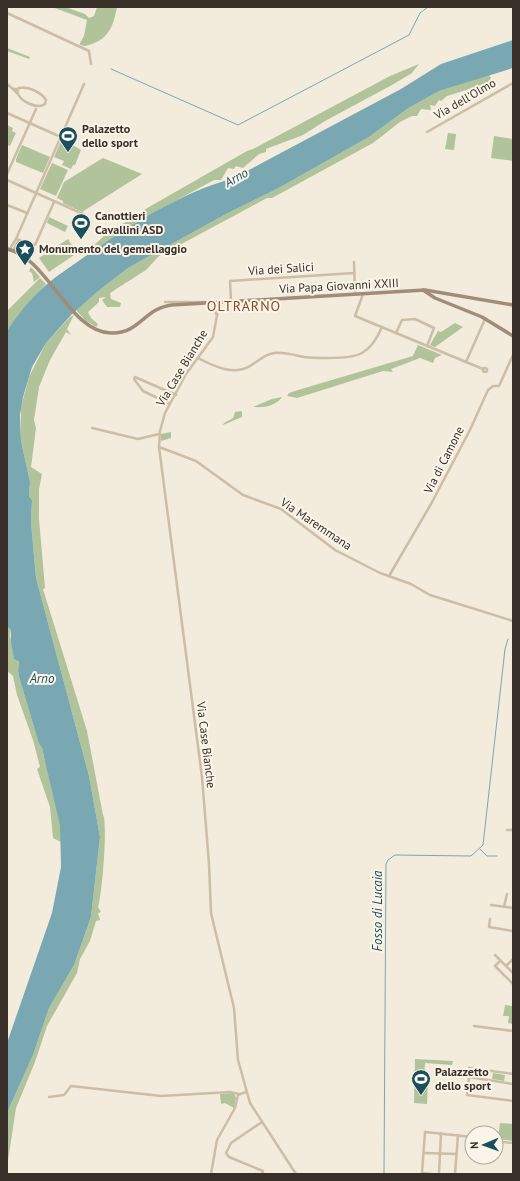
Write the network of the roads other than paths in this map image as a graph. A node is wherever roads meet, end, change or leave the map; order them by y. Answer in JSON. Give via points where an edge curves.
{"nodes":[{"id":1,"x":7,"y":13,"type":"edge"},
{"id":2,"x":91,"y":64,"type":"dead end"},
{"id":3,"x":513,"y":83,"type":"edge"},
{"id":4,"x":7,"y":84,"type":"edge"},
{"id":5,"x":84,"y":84,"type":"dead end"},
{"id":6,"x":19,"y":88,"type":"junction"},
{"id":7,"x":13,"y":89,"type":"junction"},
{"id":8,"x":17,"y":93,"type":"junction"},
{"id":9,"x":33,"y":105,"type":"junction"},
{"id":10,"x":39,"y":106,"type":"junction"},
{"id":11,"x":36,"y":109,"type":"junction"},
{"id":12,"x":7,"y":113,"type":"edge"},
{"id":13,"x":29,"y":123,"type":"junction"},
{"id":14,"x":427,"y":132,"type":"dead end"},
{"id":15,"x":61,"y":137,"type":"junction"},
{"id":16,"x":7,"y":174,"type":"edge"},
{"id":17,"x":7,"y":180,"type":"edge"},
{"id":18,"x":36,"y":193,"type":"junction"},
{"id":19,"x":54,"y":202,"type":"junction"},
{"id":20,"x":7,"y":204,"type":"edge"},
{"id":21,"x":27,"y":213,"type":"junction"},
{"id":22,"x":83,"y":214,"type":"dead end"},
{"id":23,"x":16,"y":239,"type":"junction"},
{"id":24,"x":8,"y":249,"type":"edge"},
{"id":25,"x":354,"y":262,"type":"dead end"},
{"id":26,"x":354,"y":274,"type":"junction"},
{"id":27,"x":423,"y":290,"type":"junction"},
{"id":28,"x":363,"y":294,"type":"junction"},
{"id":29,"x":355,"y":295,"type":"junction"},
{"id":30,"x":165,"y":302,"type":"dead end"},
{"id":31,"x":224,"y":302,"type":"junction"},
{"id":32,"x":231,"y":302,"type":"junction"},
{"id":33,"x":209,"y":303,"type":"junction"},
{"id":34,"x":216,"y":303,"type":"junction"},
{"id":35,"x":513,"y":305,"type":"edge"},
{"id":36,"x":218,"y":310,"type":"junction"},
{"id":37,"x":217,"y":316,"type":"junction"},
{"id":38,"x":485,"y":319,"type":"junction"},
{"id":39,"x":382,"y":327,"type":"junction"},
{"id":40,"x":396,"y":333,"type":"junction"},
{"id":41,"x":513,"y":336,"type":"edge"},
{"id":42,"x":427,"y":346,"type":"junction"},
{"id":43,"x":513,"y":355,"type":"edge"},
{"id":44,"x":198,"y":358,"type":"junction"},
{"id":45,"x":466,"y":362,"type":"junction"},
{"id":46,"x":483,"y":369,"type":"dead end"},
{"id":47,"x":176,"y":394,"type":"junction"},
{"id":48,"x":170,"y":404,"type":"junction"},
{"id":49,"x":92,"y":428,"type":"dead end"},
{"id":50,"x":159,"y":434,"type":"junction"},
{"id":51,"x":159,"y":448,"type":"junction"},
{"id":52,"x":389,"y":576,"type":"junction"},
{"id":53,"x":513,"y":620,"type":"edge"},
{"id":54,"x":507,"y":830,"type":"dead end"},
{"id":55,"x":513,"y":830,"type":"edge"},
{"id":56,"x":507,"y":894,"type":"dead end"},
{"id":57,"x":491,"y":905,"type":"dead end"},
{"id":58,"x":504,"y":907,"type":"junction"},
{"id":59,"x":513,"y":908,"type":"edge"},
{"id":60,"x":490,"y":919,"type":"dead end"},
{"id":61,"x":513,"y":931,"type":"edge"},
{"id":62,"x":495,"y":955,"type":"dead end"},
{"id":63,"x":513,"y":959,"type":"edge"},
{"id":64,"x":500,"y":961,"type":"junction"},
{"id":65,"x":506,"y":966,"type":"junction"},
{"id":66,"x":513,"y":973,"type":"edge"},
{"id":67,"x":513,"y":984,"type":"edge"},
{"id":68,"x":474,"y":1026,"type":"dead end"},
{"id":69,"x":513,"y":1031,"type":"edge"},
{"id":70,"x":513,"y":1074,"type":"edge"},
{"id":71,"x":469,"y":1077,"type":"junction"},
{"id":72,"x":513,"y":1084,"type":"edge"},
{"id":73,"x":246,"y":1092,"type":"junction"},
{"id":74,"x":239,"y":1094,"type":"junction"},
{"id":75,"x":49,"y":1097,"type":"dead end"},
{"id":76,"x":513,"y":1101,"type":"edge"},
{"id":77,"x":262,"y":1122,"type":"junction"},
{"id":78,"x":442,"y":1133,"type":"junction"},
{"id":79,"x":458,"y":1135,"type":"junction"},
{"id":80,"x":464,"y":1136,"type":"edge"},
{"id":81,"x":424,"y":1153,"type":"junction"},
{"id":82,"x":440,"y":1154,"type":"junction"},
{"id":83,"x":456,"y":1154,"type":"junction"},
{"id":84,"x":211,"y":1174,"type":"edge"},
{"id":85,"x":262,"y":1174,"type":"edge"},
{"id":86,"x":296,"y":1174,"type":"edge"},
{"id":87,"x":432,"y":1174,"type":"edge"},
{"id":88,"x":439,"y":1174,"type":"edge"},
{"id":89,"x":455,"y":1174,"type":"edge"}],
"edges":[{"from":1,"to":2,"type":"street","via":[[89,51]]},
{"from":3,"to":14,"type":"street","name":"Via dell'Olmo"},
{"from":4,"to":7,"type":"street"},
{"from":5,"to":15,"type":"street"},
{"from":6,"to":7,"type":"street"},
{"from":6,"to":8,"type":"street"},
{"from":6,"to":10,"type":"street","via":[[26,88],[43,96],[46,103]]},
{"from":7,"to":8,"type":"street"},
{"from":8,"to":9,"type":"street","via":[[22,100]]},
{"from":9,"to":10,"type":"street"},
{"from":9,"to":11,"type":"street"},
{"from":10,"to":11,"type":"street"},
{"from":11,"to":13,"type":"street"},
{"from":12,"to":13,"type":"street"},
{"from":13,"to":15,"type":"street"},
{"from":13,"to":16,"type":"street"},
{"from":15,"to":18,"type":"street"},
{"from":17,"to":18,"type":"street"},
{"from":18,"to":19,"type":"street"},
{"from":18,"to":21,"type":"street"},
{"from":19,"to":22,"type":"street"},
{"from":19,"to":23,"type":"street","via":[[35,245]]},
{"from":20,"to":21,"type":"street"},
{"from":21,"to":23,"type":"street"},
{"from":23,"to":24,"type":"street"},
{"from":24,"to":33,"type":"main road","name":"Via Papa Giovanni XXIII","via":[[25,258],[95,330],[114,333],[133,328],[160,307]]},
{"from":25,"to":26,"type":"street"},
{"from":26,"to":29,"type":"street"},
{"from":26,"to":32,"type":"street","name":"Via dei Salici","via":[[230,281]]},
{"from":27,"to":28,"type":"main road","name":"Via Papa Giovanni XXIII"},
{"from":27,"to":35,"type":"main road","name":"Via Papa Giovanni XXIII"},
{"from":27,"to":38,"type":"main road","via":[[435,298]]},
{"from":28,"to":29,"type":"main road","name":"Via Papa Giovanni XXIII"},
{"from":28,"to":39,"type":"street","via":[[355,316]]},
{"from":29,"to":32,"type":"main road","name":"Via Papa Giovanni XXIII"},
{"from":30,"to":33,"type":"street","name":"Via Papa Giovanni XXIII"},
{"from":31,"to":32,"type":"main road","name":"Via Papa Giovanni XXIII"},
{"from":31,"to":34,"type":"main road","name":"Via Papa Giovanni XXIII"},
{"from":31,"to":36,"type":"street","name":"Via Case Bianche"},
{"from":33,"to":34,"type":"main road","name":"Via Papa Giovanni XXIII"},
{"from":34,"to":36,"type":"street","name":"Via Case Bianche"},
{"from":34,"to":37,"type":"street","name":"Via Case Bianche"},
{"from":36,"to":37,"type":"street","name":"Via Case Bianche"},
{"from":37,"to":44,"type":"street","name":"Via Case Bianche","via":[[213,337]]},
{"from":38,"to":41,"type":"main road"},
{"from":38,"to":45,"type":"street"},
{"from":39,"to":40,"type":"street"},
{"from":39,"to":44,"type":"street","via":[[370,347],[353,357],[311,358],[275,353],[236,371],[226,370]]},
{"from":40,"to":42,"type":"street"},
{"from":40,"to":42,"type":"street","via":[[402,320],[416,319],[434,328]]},
{"from":42,"to":45,"type":"street"},
{"from":43,"to":52,"type":"street","name":"Via di Camone","via":[[499,386],[492,386],[488,390],[443,482]]},
{"from":44,"to":47,"type":"street","name":"Via Case Bianche"},
{"from":45,"to":46,"type":"street"},
{"from":47,"to":48,"type":"street","name":"Via Case Bianche"},
{"from":47,"to":48,"type":"street","via":[[135,377],[143,391]]},
{"from":48,"to":50,"type":"street","name":"Via Case Bianche","via":[[162,420]]},
{"from":49,"to":50,"type":"street","via":[[138,439]]},
{"from":50,"to":51,"type":"street","name":"Via Case Bianche"},
{"from":51,"to":52,"type":"street","name":"Via Maremmana","via":[[196,461],[243,495],[281,509],[336,550]]},
{"from":51,"to":73,"type":"street","name":"Via Case Bianche","via":[[201,768],[211,913],[234,1008],[237,1056]]},
{"from":52,"to":53,"type":"street","name":"Via Maremmana","via":[[430,595]]},
{"from":54,"to":55,"type":"street"},
{"from":56,"to":58,"type":"street"},
{"from":57,"to":58,"type":"street"},
{"from":58,"to":59,"type":"street"},
{"from":60,"to":61,"type":"street","via":[[489,927]]},
{"from":62,"to":64,"type":"street"},
{"from":63,"to":65,"type":"street"},
{"from":64,"to":65,"type":"street"},
{"from":64,"to":67,"type":"street","via":[[495,966]]},
{"from":65,"to":66,"type":"street"},
{"from":68,"to":69,"type":"street"},
{"from":70,"to":71,"type":"street","via":[[469,1068]]},
{"from":71,"to":72,"type":"street"},
{"from":71,"to":76,"type":"street","via":[[467,1095]]},
{"from":73,"to":74,"type":"street"},
{"from":73,"to":77,"type":"street","name":"Via Case Bianche"},
{"from":74,"to":75,"type":"street","via":[[230,1092],[161,1096],[71,1086],[64,1095]]},
{"from":74,"to":84,"type":"street","via":[[235,1108],[218,1139]]},
{"from":77,"to":85,"type":"street","via":[[230,1144],[226,1153],[229,1157],[263,1171]]},
{"from":77,"to":86,"type":"street","name":"Via Case Bianche"},
{"from":78,"to":79,"type":"street"},
{"from":78,"to":81,"type":"street","via":[[425,1132]]},
{"from":78,"to":82,"type":"street"},
{"from":79,"to":80,"type":"street"},
{"from":79,"to":83,"type":"street"},
{"from":81,"to":82,"type":"street"},
{"from":81,"to":87,"type":"street","via":[[422,1173]]},
{"from":82,"to":83,"type":"street"},
{"from":82,"to":88,"type":"street"},
{"from":83,"to":89,"type":"street"}]}
